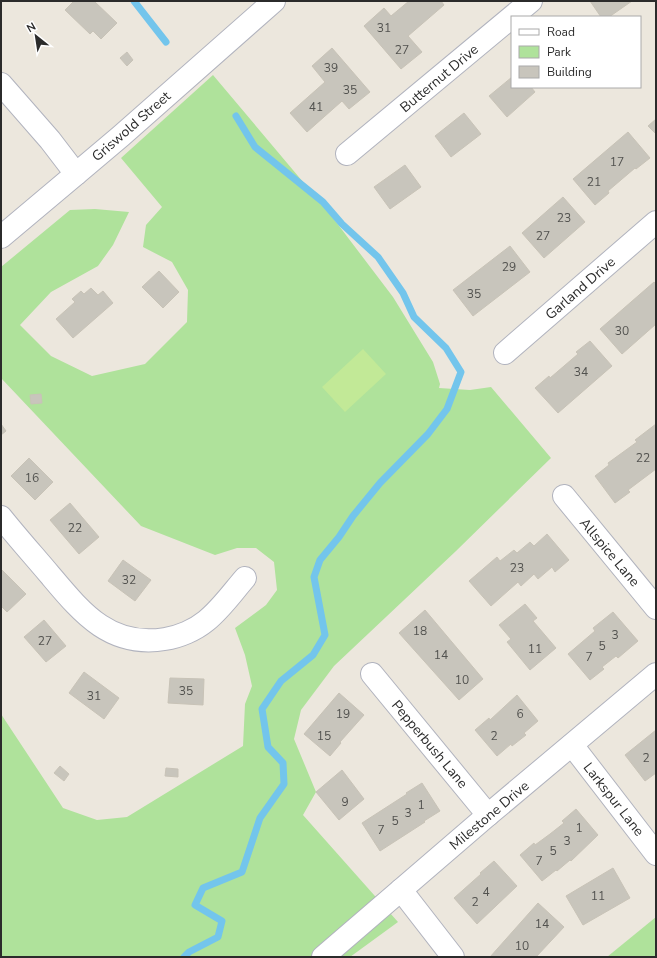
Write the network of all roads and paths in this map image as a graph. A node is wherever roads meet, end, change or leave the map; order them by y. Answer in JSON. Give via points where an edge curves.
{"nodes":[{"id":1,"x":274,"y":1,"type":"edge"},
{"id":2,"x":531,"y":1,"type":"edge"},
{"id":3,"x":513,"y":16,"type":"edge"},
{"id":4,"x":511,"y":18,"type":"edge"},
{"id":5,"x":1,"y":84,"type":"edge"},
{"id":6,"x":347,"y":154,"type":"dead end"},
{"id":7,"x":76,"y":174,"type":"junction"},
{"id":8,"x":656,"y":222,"type":"edge"},
{"id":9,"x":1,"y":237,"type":"edge"},
{"id":10,"x":505,"y":353,"type":"dead end"},
{"id":11,"x":564,"y":496,"type":"dead end"},
{"id":12,"x":1,"y":517,"type":"edge"},
{"id":13,"x":245,"y":578,"type":"dead end"},
{"id":14,"x":656,"y":608,"type":"edge"},
{"id":15,"x":372,"y":674,"type":"dead end"},
{"id":16,"x":656,"y":674,"type":"edge"},
{"id":17,"x":572,"y":744,"type":"junction"},
{"id":18,"x":488,"y":815,"type":"junction"},
{"id":19,"x":656,"y":854,"type":"edge"},
{"id":20,"x":401,"y":890,"type":"junction"},
{"id":21,"x":323,"y":957,"type":"edge"},
{"id":22,"x":453,"y":957,"type":"edge"}],
"edges":[{"from":1,"to":7,"type":"street","name":"Griswold Street"},
{"from":2,"to":3,"type":"street","name":"Butternut Drive"},
{"from":4,"to":6,"type":"street","name":"Butternut Drive"},
{"from":5,"to":7,"type":"street"},
{"from":7,"to":9,"type":"street"},
{"from":8,"to":10,"type":"street","name":"Garland Drive"},
{"from":11,"to":14,"type":"street","name":"Allspice Lane"},
{"from":12,"to":13,"type":"street","via":[[73,602],[88,616],[113,633],[136,640],[152,641],[188,632],[205,622]]},
{"from":15,"to":18,"type":"street","name":"Pepperbush Lane"},
{"from":16,"to":17,"type":"street","name":"Milestone Drive"},
{"from":17,"to":18,"type":"street","name":"Milestone Drive"},
{"from":17,"to":19,"type":"street","name":"Larkspur Lane"},
{"from":18,"to":20,"type":"street","name":"Milestone Drive"},
{"from":20,"to":21,"type":"street","name":"Milestone Drive"},
{"from":20,"to":22,"type":"street"}]}
